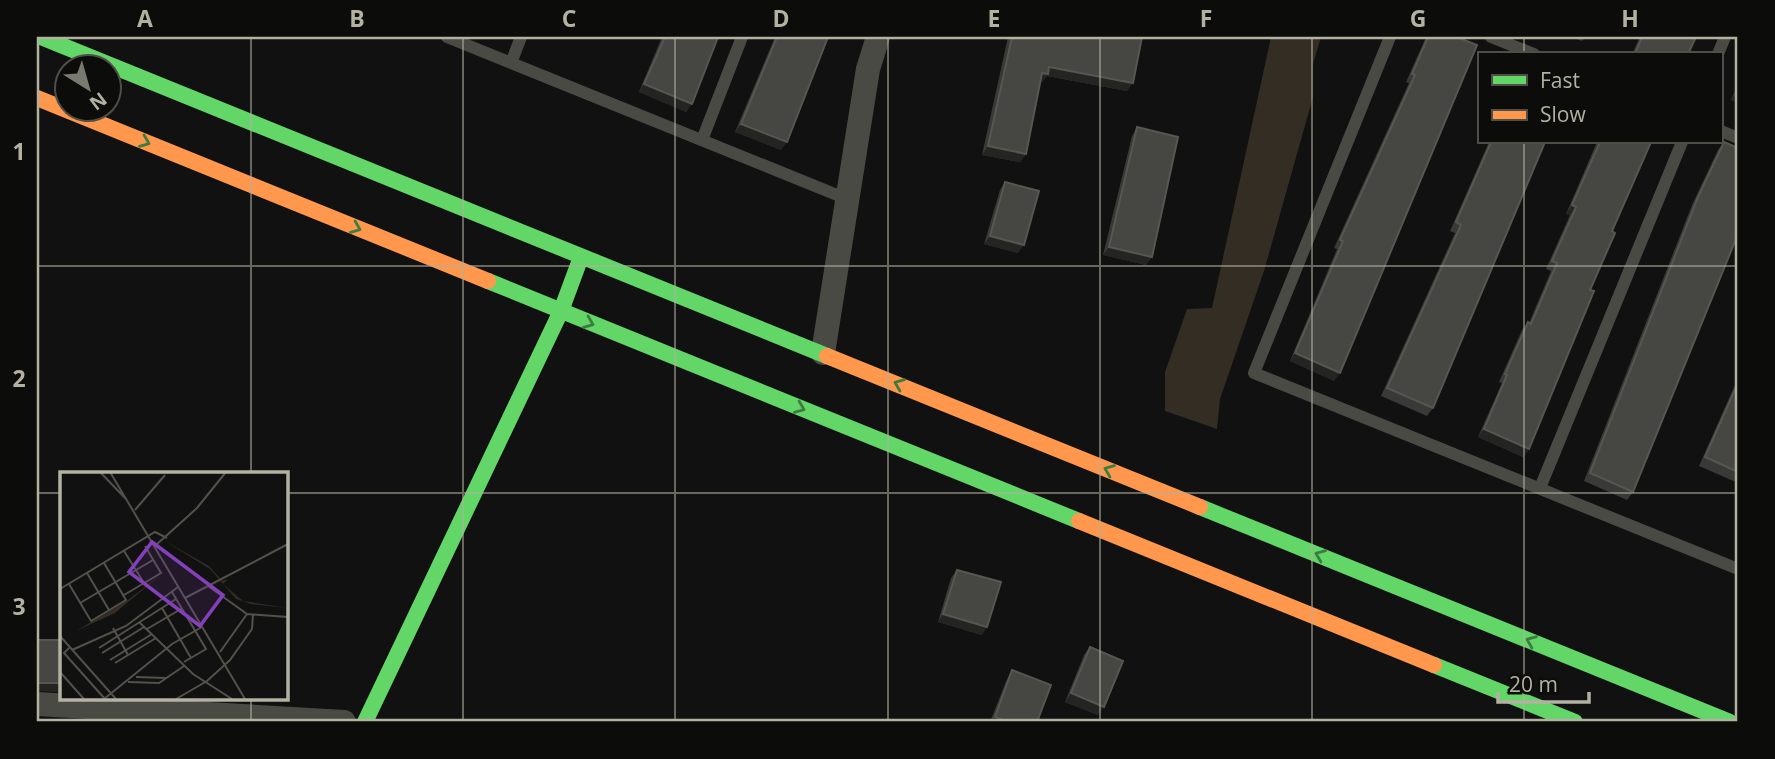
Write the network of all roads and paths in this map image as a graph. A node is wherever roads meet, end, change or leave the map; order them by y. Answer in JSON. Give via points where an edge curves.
{"nodes":[{"id":1,"x":41,"y":37,"type":"edge"},
{"id":2,"x":447,"y":37,"type":"edge"},
{"id":3,"x":521,"y":37,"type":"edge"},
{"id":4,"x":742,"y":37,"type":"edge"},
{"id":5,"x":878,"y":37,"type":"edge"},
{"id":6,"x":1390,"y":37,"type":"edge"},
{"id":7,"x":1491,"y":37,"type":"edge"},
{"id":8,"x":1529,"y":52,"type":"edge"},
{"id":9,"x":511,"y":63,"type":"junction"},
{"id":10,"x":37,"y":98,"type":"edge"},
{"id":11,"x":702,"y":140,"type":"junction"},
{"id":12,"x":1681,"y":144,"type":"edge"},
{"id":13,"x":846,"y":199,"type":"junction"},
{"id":14,"x":581,"y":257,"type":"junction"},
{"id":15,"x":561,"y":312,"type":"junction"},
{"id":16,"x":823,"y":354,"type":"junction"},
{"id":17,"x":1540,"y":488,"type":"junction"},
{"id":18,"x":1738,"y":569,"type":"edge"},
{"id":19,"x":37,"y":704,"type":"edge"},
{"id":20,"x":344,"y":722,"type":"edge"},
{"id":21,"x":365,"y":722,"type":"edge"},
{"id":22,"x":1575,"y":722,"type":"edge"},
{"id":23,"x":1730,"y":722,"type":"edge"}],
"edges":[{"from":1,"to":14,"type":"main road"},
{"from":2,"to":9,"type":"lane"},
{"from":3,"to":9,"type":"lane"},
{"from":4,"to":11,"type":"lane"},
{"from":5,"to":13,"type":"street","via":[[868,69]]},
{"from":6,"to":17,"type":"lane","via":[[1255,373]]},
{"from":7,"to":8,"type":"lane"},
{"from":9,"to":11,"type":"lane"},
{"from":10,"to":15,"type":"main road","one_way":true},
{"from":11,"to":13,"type":"lane"},
{"from":12,"to":17,"type":"lane"},
{"from":13,"to":16,"type":"street"},
{"from":14,"to":15,"type":"main road"},
{"from":14,"to":16,"type":"main road"},
{"from":15,"to":21,"type":"main road"},
{"from":15,"to":22,"type":"main road","one_way":true},
{"from":23,"to":16,"type":"main road","one_way":true},
{"from":17,"to":18,"type":"lane"},
{"from":19,"to":20,"type":"street"}]}
